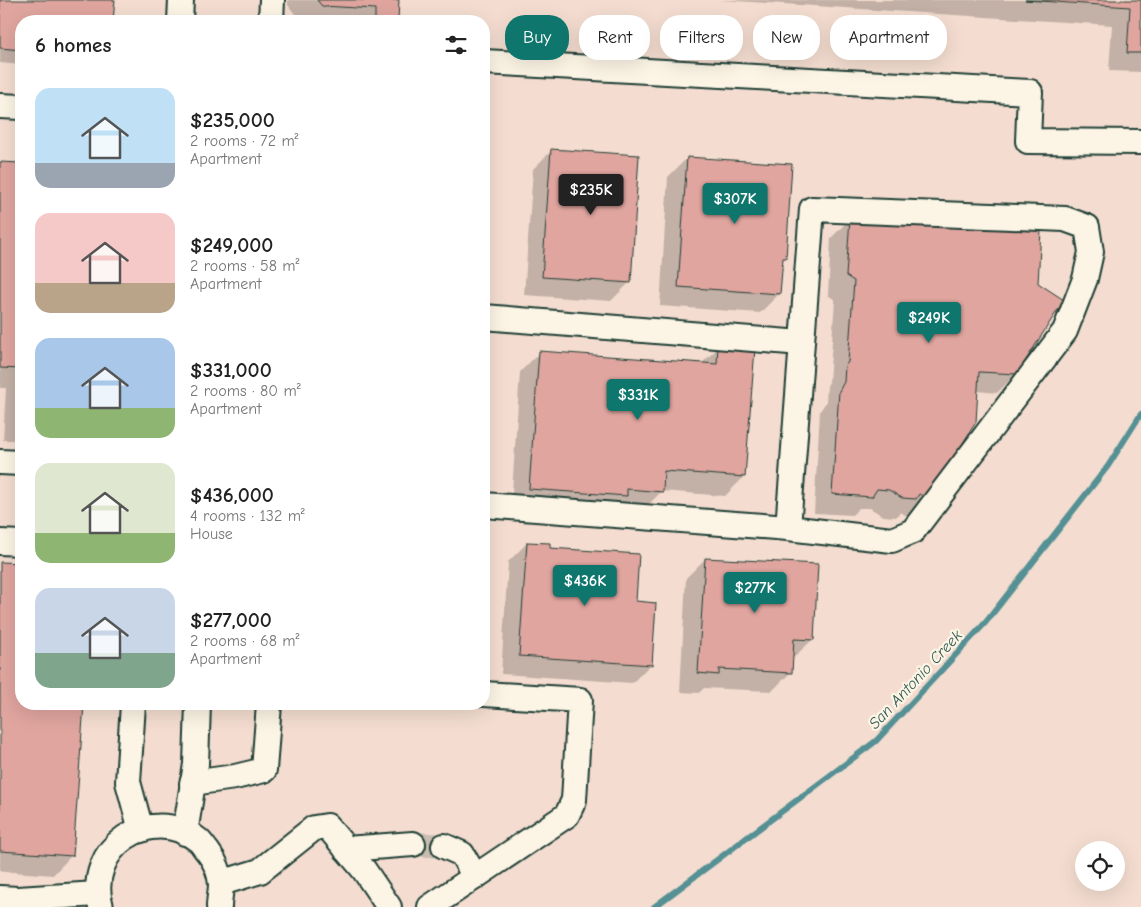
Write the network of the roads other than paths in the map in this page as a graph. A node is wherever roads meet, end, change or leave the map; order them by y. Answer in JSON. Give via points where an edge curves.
{"nodes":[{"id":1,"x":181,"y":0,"type":"edge"},
{"id":2,"x":272,"y":0,"type":"edge"},
{"id":3,"x":180,"y":15,"type":"edge"},
{"id":4,"x":271,"y":15,"type":"edge"},
{"id":5,"x":490,"y":62,"type":"edge"},
{"id":6,"x":0,"y":106,"type":"edge"},
{"id":7,"x":15,"y":107,"type":"edge"},
{"id":8,"x":1141,"y":142,"type":"edge"},
{"id":9,"x":490,"y":317,"type":"edge"},
{"id":10,"x":801,"y":343,"type":"junction"},
{"id":11,"x":0,"y":462,"type":"edge"},
{"id":12,"x":15,"y":463,"type":"edge"},
{"id":13,"x":490,"y":506,"type":"edge"},
{"id":14,"x":788,"y":528,"type":"junction"},
{"id":15,"x":0,"y":542,"type":"edge"},
{"id":16,"x":15,"y":543,"type":"edge"},
{"id":17,"x":490,"y":694,"type":"edge"},
{"id":18,"x":133,"y":710,"type":"edge"},
{"id":19,"x":198,"y":710,"type":"edge"},
{"id":20,"x":269,"y":710,"type":"edge"},
{"id":21,"x":192,"y":783,"type":"junction"},
{"id":22,"x":141,"y":830,"type":"junction"},
{"id":23,"x":185,"y":833,"type":"junction"},
{"id":24,"x":413,"y":844,"type":"tunnel mouth"},
{"id":25,"x":444,"y":846,"type":"tunnel mouth"},
{"id":26,"x":346,"y":849,"type":"junction"},
{"id":27,"x":475,"y":877,"type":"junction"},
{"id":28,"x":221,"y":883,"type":"junction"},
{"id":29,"x":0,"y":898,"type":"edge"},
{"id":30,"x":99,"y":901,"type":"edge"},
{"id":31,"x":219,"y":907,"type":"edge"},
{"id":32,"x":388,"y":907,"type":"edge"},
{"id":33,"x":430,"y":907,"type":"edge"}],
"edges":[{"from":1,"to":3,"type":"street"},
{"from":2,"to":4,"type":"street"},
{"from":5,"to":8,"type":"street","via":[[1030,92],[1028,141]]},
{"from":6,"to":7,"type":"street"},
{"from":9,"to":10,"type":"street"},
{"from":10,"to":14,"type":"street"},
{"from":10,"to":14,"type":"street","via":[[812,209],[1065,219],[1087,228],[1091,252],[1085,279],[1064,330],[913,531],[892,540]]},
{"from":11,"to":12,"type":"street"},
{"from":13,"to":14,"type":"street"},
{"from":15,"to":16,"type":"street"},
{"from":17,"to":27,"type":"street","via":[[580,700],[574,800],[567,815]]},
{"from":18,"to":22,"type":"street","via":[[128,782]]},
{"from":19,"to":21,"type":"street"},
{"from":20,"to":21,"type":"street","via":[[264,770]]},
{"from":21,"to":23,"type":"street"},
{"from":22,"to":23,"type":"street","via":[[154,827],[178,829]]},
{"from":22,"to":30,"type":"street","via":[[130,834],[111,849],[100,870]]},
{"from":23,"to":28,"type":"street","via":[[199,841],[214,860]]},
{"from":24,"to":26,"type":"street"},
{"from":25,"to":27,"type":"street","via":[[462,854]]},
{"from":26,"to":28,"type":"street","via":[[327,826],[314,828],[260,871]]},
{"from":26,"to":32,"type":"street"},
{"from":27,"to":33,"type":"street"},
{"from":28,"to":31,"type":"street"},
{"from":29,"to":30,"type":"street"}]}
